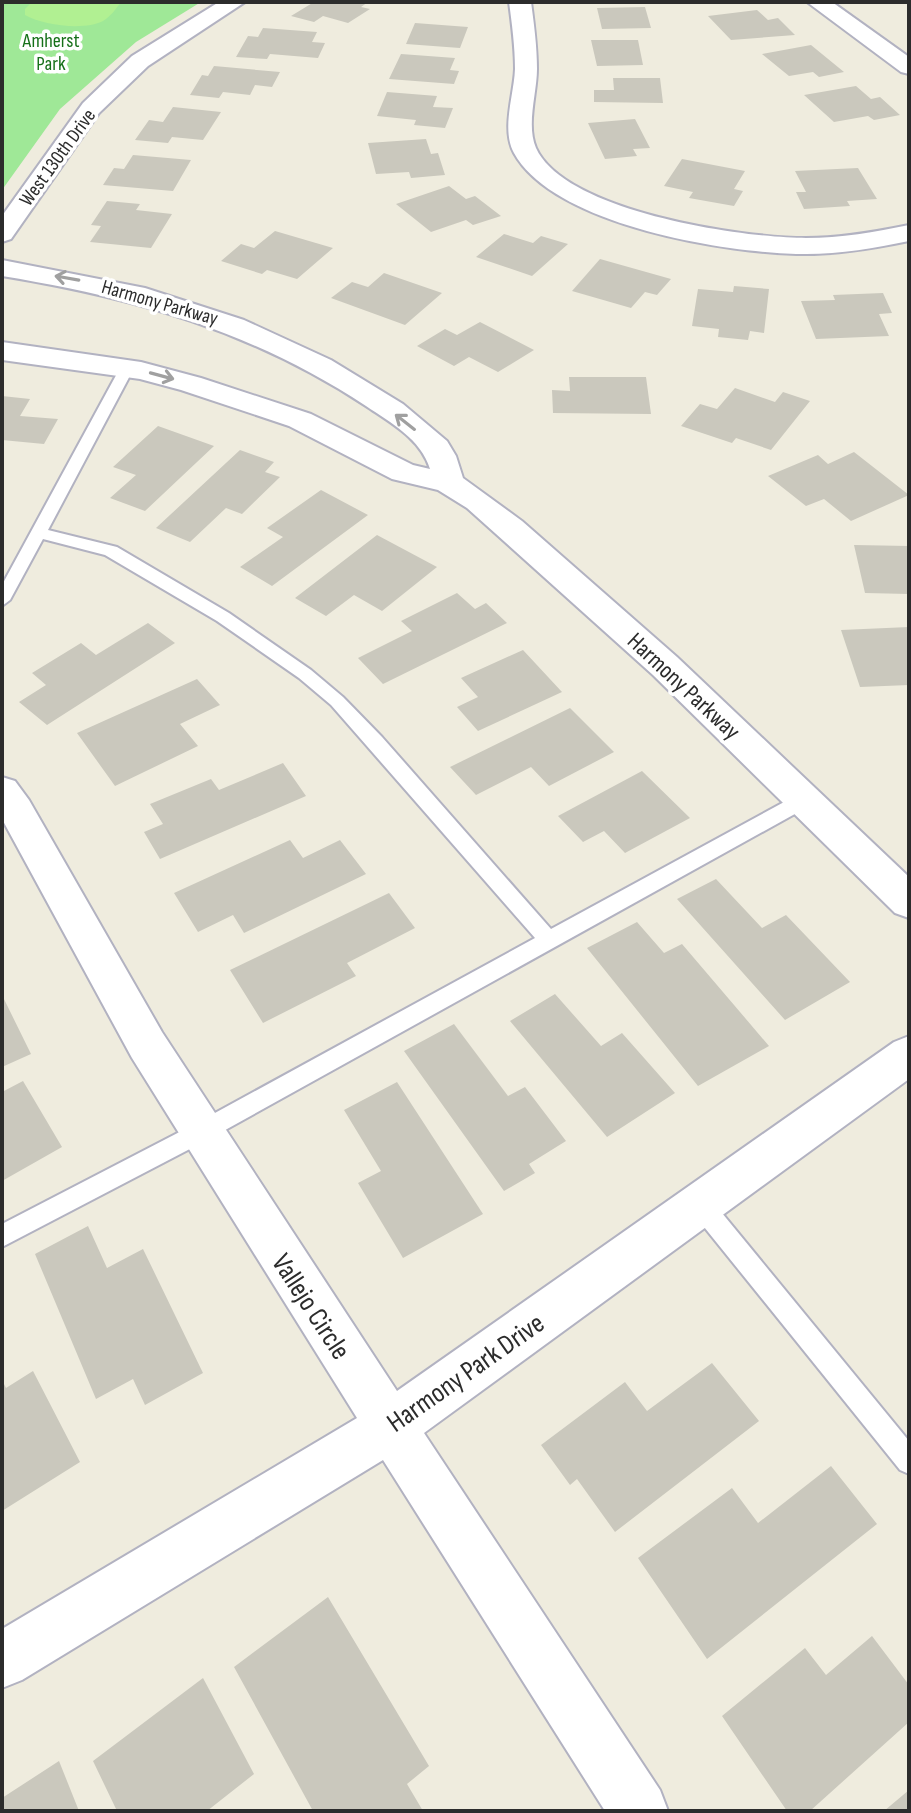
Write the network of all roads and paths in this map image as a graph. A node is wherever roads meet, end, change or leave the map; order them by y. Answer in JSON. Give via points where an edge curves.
{"nodes":[{"id":1,"x":234,"y":2,"type":"edge"},
{"id":2,"x":520,"y":2,"type":"edge"},
{"id":3,"x":818,"y":2,"type":"edge"},
{"id":4,"x":909,"y":67,"type":"edge"},
{"id":5,"x":909,"y":233,"type":"edge"},
{"id":6,"x":2,"y":234,"type":"edge"},
{"id":7,"x":2,"y":268,"type":"edge"},
{"id":8,"x":2,"y":351,"type":"edge"},
{"id":9,"x":127,"y":368,"type":"junction"},
{"id":10,"x":449,"y":483,"type":"junction"},
{"id":11,"x":41,"y":533,"type":"junction"},
{"id":12,"x":2,"y":600,"type":"edge"},
{"id":13,"x":2,"y":791,"type":"edge"},
{"id":14,"x":804,"y":800,"type":"junction"},
{"id":15,"x":909,"y":902,"type":"edge"},
{"id":16,"x":549,"y":941,"type":"junction"},
{"id":17,"x":909,"y":1055,"type":"edge"},
{"id":18,"x":201,"y":1132,"type":"junction"},
{"id":19,"x":700,"y":1204,"type":"junction"},
{"id":20,"x":2,"y":1236,"type":"edge"},
{"id":21,"x":389,"y":1427,"type":"junction"},
{"id":22,"x":909,"y":1461,"type":"edge"},
{"id":23,"x":2,"y":1660,"type":"edge"},
{"id":24,"x":626,"y":1806,"type":"edge"}],
"edges":[{"from":1,"to":6,"type":"street","name":"West 130th Drive","via":[[140,61],[91,108]]},
{"from":2,"to":5,"type":"street","via":[[525,151],[557,184],[649,222],[732,242],[805,246]]},
{"from":3,"to":4,"type":"street"},
{"from":10,"to":7,"type":"street","name":"Harmony Parkway","one_way":true,"via":[[438,450],[317,362],[165,300]]},
{"from":8,"to":9,"type":"street","name":"Harmony Parkway"},
{"from":9,"to":10,"type":"street","name":"Harmony Parkway","one_way":true,"via":[[245,400],[300,420],[403,472]]},
{"from":9,"to":11,"type":"lane"},
{"from":10,"to":14,"type":"street","name":"Harmony Parkway","via":[[511,528]]},
{"from":11,"to":12,"type":"lane"},
{"from":11,"to":16,"type":"lane","via":[[111,551],[223,617],[305,674],[376,742]]},
{"from":13,"to":18,"type":"street","name":"Vallejo Circle"},
{"from":14,"to":15,"type":"street","name":"Harmony Parkway"},
{"from":14,"to":16,"type":"lane"},
{"from":16,"to":18,"type":"lane"},
{"from":17,"to":19,"type":"street","name":"Harmony Park Drive"},
{"from":18,"to":20,"type":"lane"},
{"from":18,"to":21,"type":"street","name":"Vallejo Circle"},
{"from":19,"to":21,"type":"street","name":"Harmony Park Drive"},
{"from":19,"to":22,"type":"lane"},
{"from":21,"to":23,"type":"street","name":"Harmony Park Drive"},
{"from":21,"to":24,"type":"street","name":"Vallejo Circle"}]}
